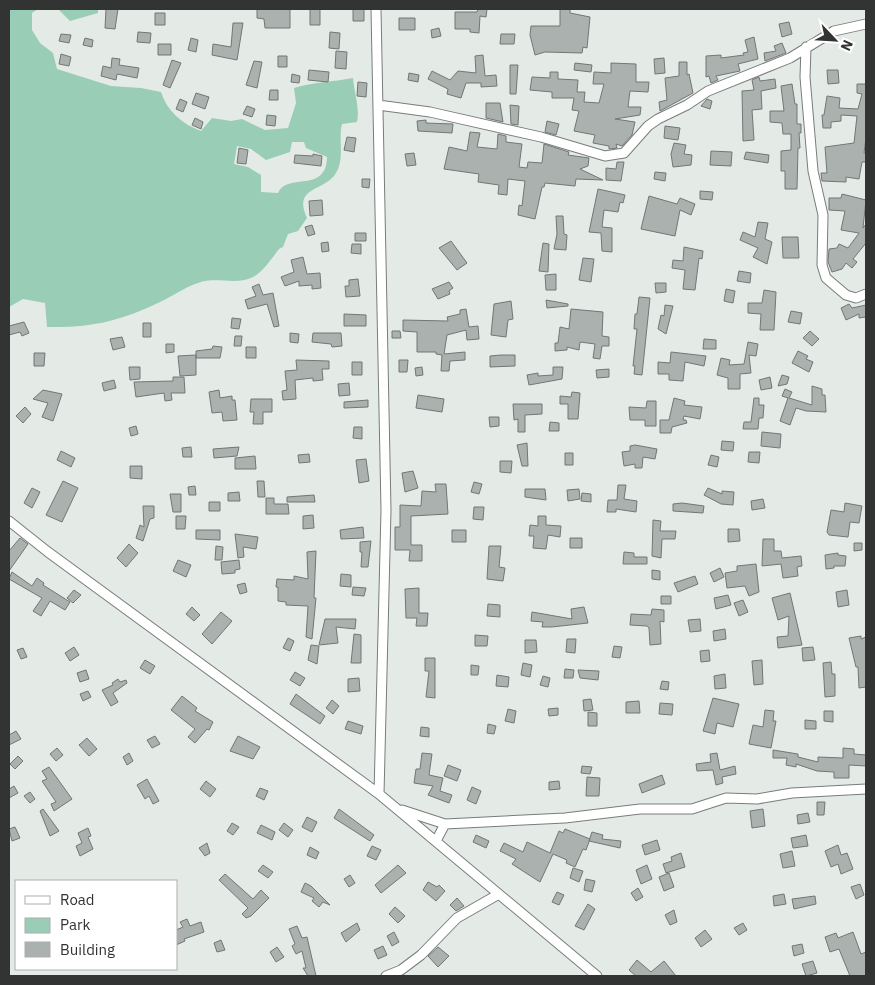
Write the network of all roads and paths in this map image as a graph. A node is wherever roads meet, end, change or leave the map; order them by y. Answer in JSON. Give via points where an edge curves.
{"nodes":[{"id":1,"x":376,"y":9,"type":"edge"},
{"id":2,"x":866,"y":24,"type":"edge"},
{"id":3,"x":806,"y":47,"type":"junction"},
{"id":4,"x":378,"y":105,"type":"junction"},
{"id":5,"x":866,"y":294,"type":"edge"},
{"id":6,"x":9,"y":521,"type":"edge"},
{"id":7,"x":866,"y":789,"type":"edge"},
{"id":8,"x":379,"y":794,"type":"junction"},
{"id":9,"x":396,"y":808,"type":"junction"},
{"id":10,"x":444,"y":824,"type":"junction"},
{"id":11,"x":436,"y":841,"type":"junction"},
{"id":12,"x":499,"y":894,"type":"junction"},
{"id":13,"x":386,"y":976,"type":"edge"},
{"id":14,"x":597,"y":976,"type":"edge"}],
"edges":[{"from":1,"to":4,"type":"street"},
{"from":2,"to":3,"type":"street","via":[[834,31]]},
{"from":3,"to":4,"type":"street","via":[[790,58],[724,83],[658,119],[624,153],[615,156],[430,112]]},
{"from":3,"to":5,"type":"street","via":[[805,77],[813,171],[823,215],[822,265],[826,278],[846,295],[856,298]]},
{"from":4,"to":8,"type":"street","via":[[386,510]]},
{"from":6,"to":8,"type":"street"},
{"from":7,"to":10,"type":"street","via":[[757,799],[726,798],[692,809]]},
{"from":8,"to":9,"type":"street"},
{"from":9,"to":10,"type":"street"},
{"from":9,"to":11,"type":"street"},
{"from":10,"to":11,"type":"street"},
{"from":11,"to":12,"type":"street"},
{"from":12,"to":13,"type":"street","via":[[457,918],[421,955]]},
{"from":12,"to":14,"type":"street"}]}
